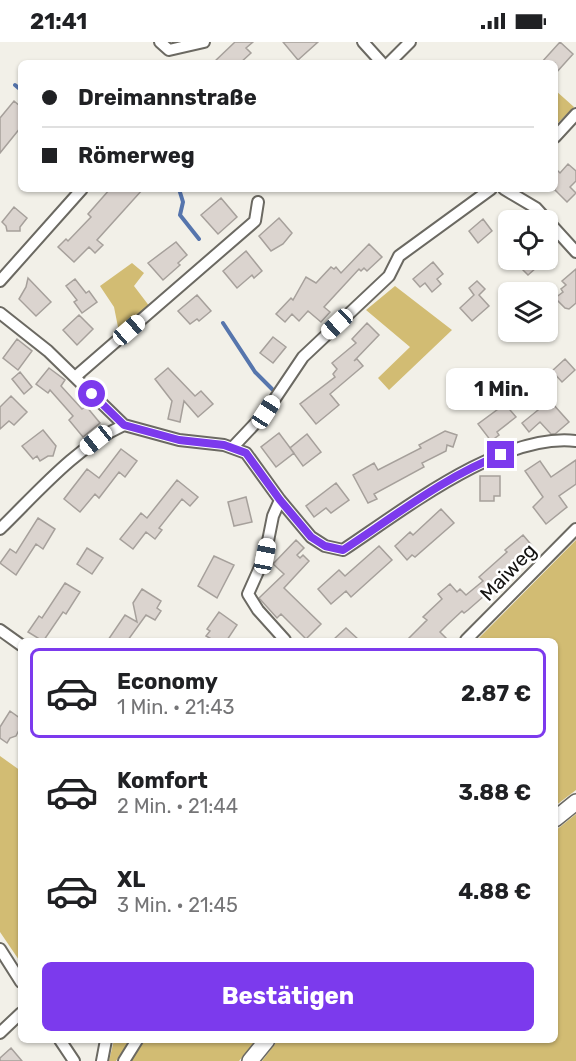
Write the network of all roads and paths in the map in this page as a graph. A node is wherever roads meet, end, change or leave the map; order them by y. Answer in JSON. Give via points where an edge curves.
{"nodes":[{"id":1,"x":160,"y":42,"type":"edge"},
{"id":2,"x":204,"y":42,"type":"edge"},
{"id":3,"x":363,"y":42,"type":"edge"},
{"id":4,"x":410,"y":42,"type":"edge"},
{"id":5,"x":379,"y":60,"type":"edge"},
{"id":6,"x":392,"y":60,"type":"edge"},
{"id":7,"x":576,"y":114,"type":"edge"},
{"id":8,"x":558,"y":134,"type":"edge"},
{"id":9,"x":79,"y":192,"type":"edge"},
{"id":10,"x":487,"y":192,"type":"edge"},
{"id":11,"x":509,"y":192,"type":"edge"},
{"id":12,"x":258,"y":202,"type":"dead end"},
{"id":13,"x":576,"y":252,"type":"edge"},
{"id":14,"x":0,"y":281,"type":"edge"},
{"id":15,"x":0,"y":314,"type":"edge"},
{"id":16,"x":75,"y":377,"type":"junction"},
{"id":17,"x":124,"y":425,"type":"junction"},
{"id":18,"x":576,"y":441,"type":"edge"},
{"id":19,"x":233,"y":447,"type":"junction"},
{"id":20,"x":280,"y":500,"type":"junction"},
{"id":21,"x":0,"y":529,"type":"edge"},
{"id":22,"x":576,"y":530,"type":"edge"},
{"id":23,"x":0,"y":630,"type":"edge"},
{"id":24,"x":283,"y":638,"type":"edge"},
{"id":25,"x":468,"y":638,"type":"edge"},
{"id":26,"x":18,"y":643,"type":"edge"},
{"id":27,"x":576,"y":802,"type":"edge"},
{"id":28,"x":558,"y":817,"type":"edge"},
{"id":29,"x":0,"y":949,"type":"edge"},
{"id":30,"x":18,"y":977,"type":"edge"},
{"id":31,"x":18,"y":1016,"type":"edge"},
{"id":32,"x":0,"y":1034,"type":"edge"},
{"id":33,"x":62,"y":1043,"type":"edge"},
{"id":34,"x":105,"y":1043,"type":"edge"},
{"id":35,"x":135,"y":1043,"type":"edge"},
{"id":36,"x":265,"y":1043,"type":"edge"},
{"id":37,"x":74,"y":1061,"type":"edge"},
{"id":38,"x":102,"y":1061,"type":"edge"},
{"id":39,"x":124,"y":1061,"type":"edge"},
{"id":40,"x":250,"y":1061,"type":"edge"}],
"edges":[{"from":1,"to":2,"type":"street","via":[[169,50]]},
{"from":3,"to":5,"type":"street"},
{"from":4,"to":6,"type":"street"},
{"from":7,"to":8,"type":"street"},
{"from":9,"to":14,"type":"street"},
{"from":10,"to":19,"type":"street","via":[[399,256],[389,276],[303,357],[266,412]]},
{"from":11,"to":13,"type":"street","via":[[536,208]]},
{"from":12,"to":16,"type":"street","via":[[255,221]]},
{"from":15,"to":16,"type":"street"},
{"from":16,"to":17,"type":"street"},
{"from":17,"to":19,"type":"street","via":[[179,440]]},
{"from":17,"to":21,"type":"street","via":[[106,433],[79,454]]},
{"from":18,"to":20,"type":"street","via":[[562,439],[524,447],[483,462],[343,550],[325,546],[311,537]]},
{"from":19,"to":20,"type":"street","via":[[246,453]]},
{"from":20,"to":24,"type":"street","via":[[265,556],[248,594]]},
{"from":22,"to":25,"type":"street","name":"Maiweg"},
{"from":23,"to":26,"type":"street"},
{"from":27,"to":28,"type":"main road"},
{"from":29,"to":30,"type":"street"},
{"from":31,"to":32,"type":"street"},
{"from":33,"to":37,"type":"street"},
{"from":34,"to":38,"type":"street"},
{"from":35,"to":39,"type":"street"},
{"from":36,"to":40,"type":"main road"}]}
